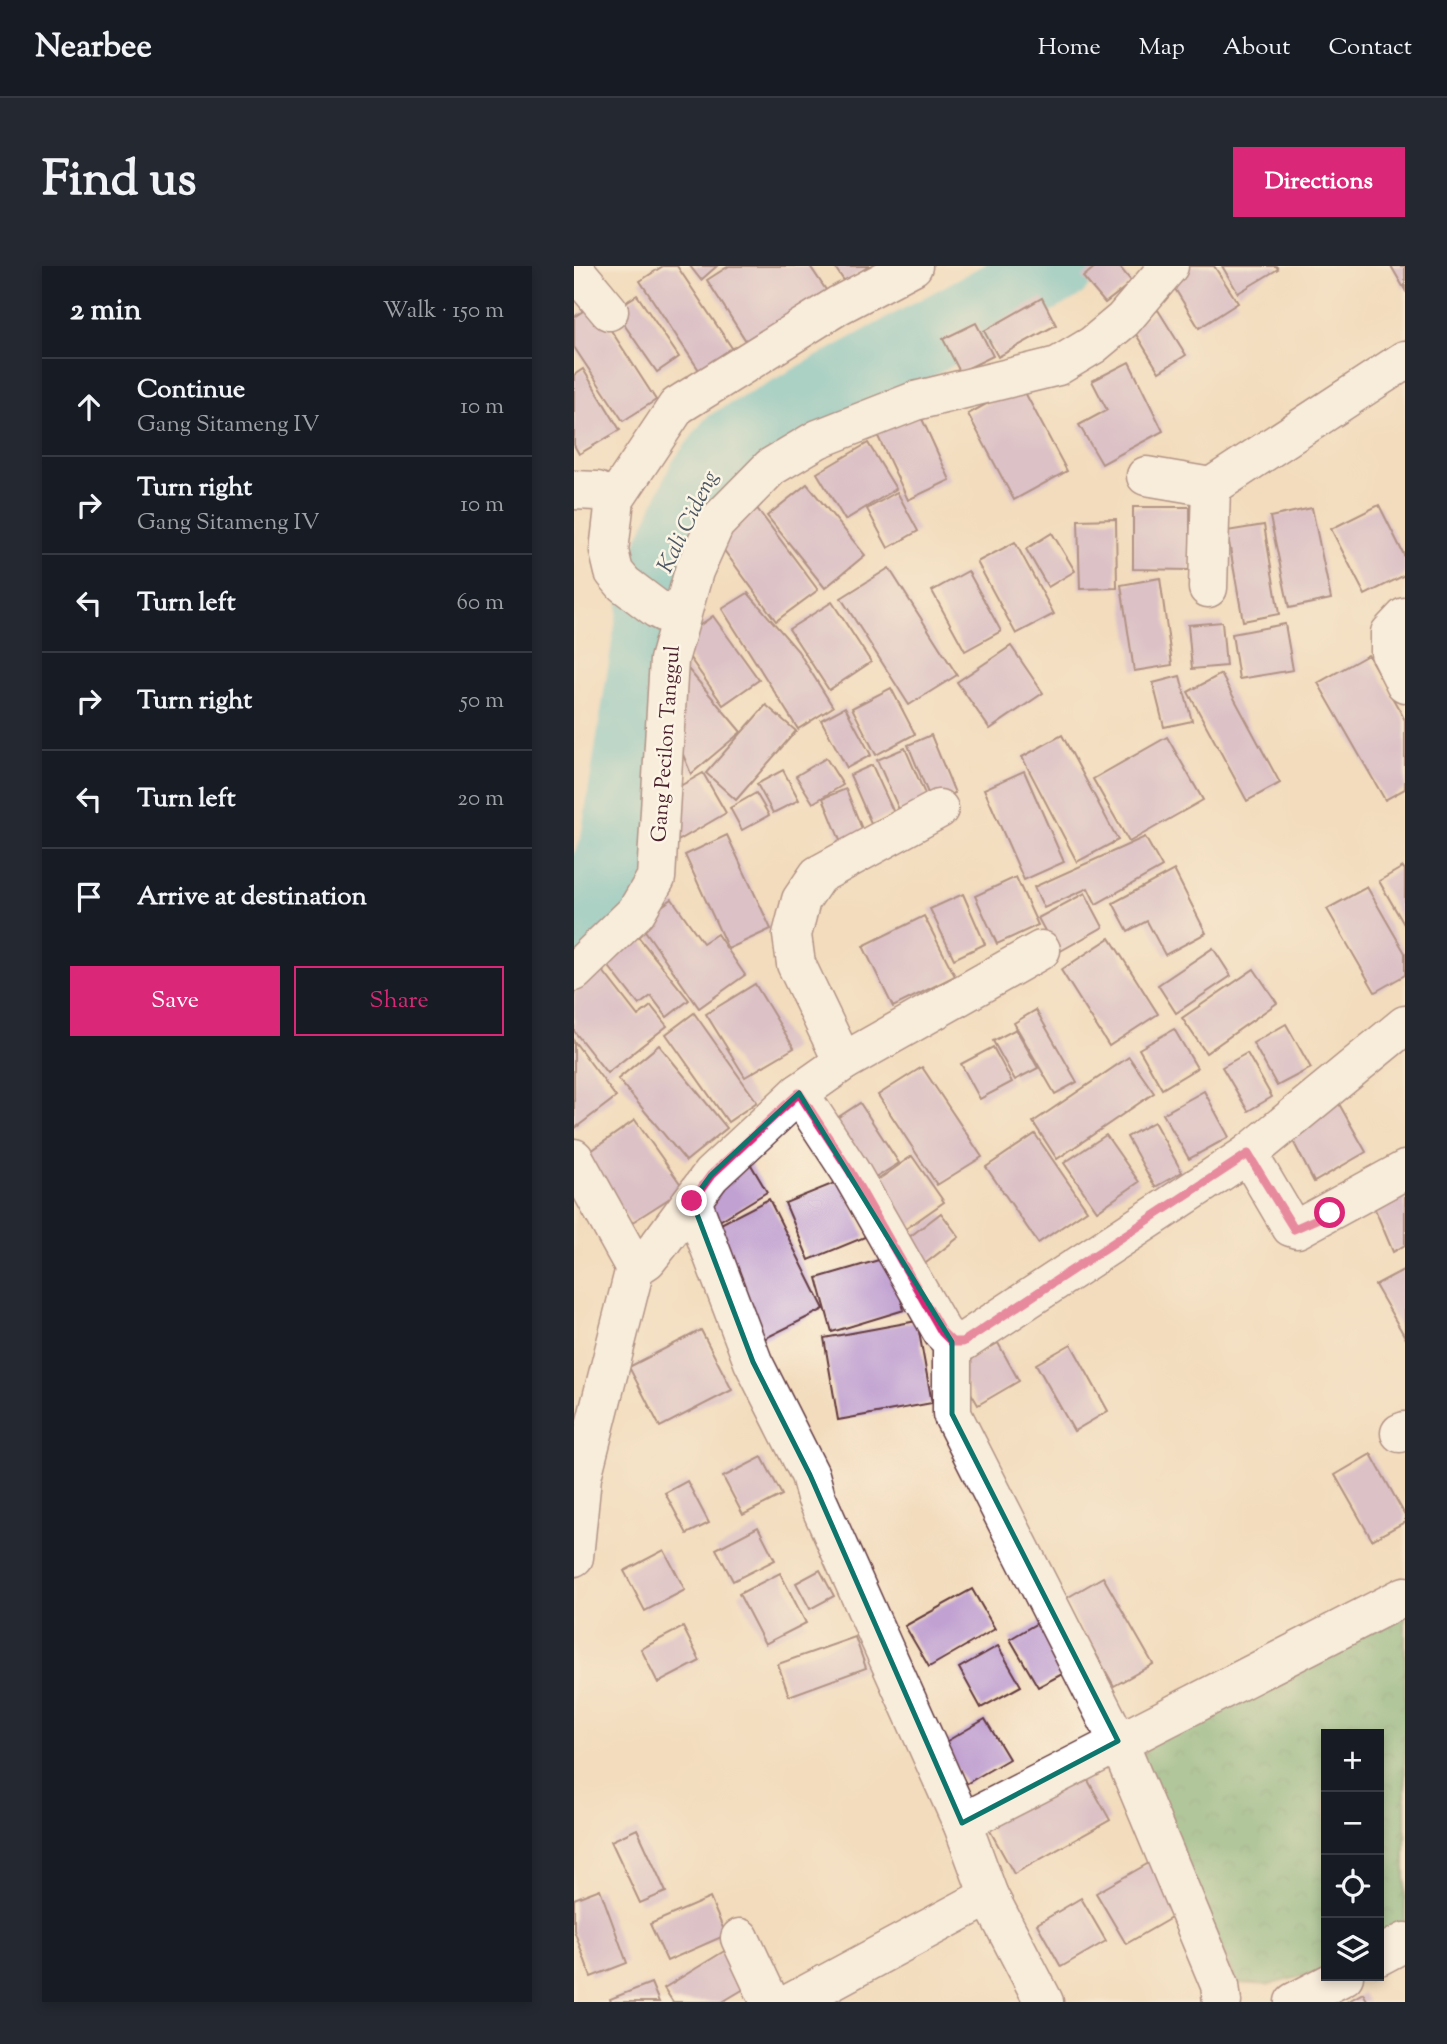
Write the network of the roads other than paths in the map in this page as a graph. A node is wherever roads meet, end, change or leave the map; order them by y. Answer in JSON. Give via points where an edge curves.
{"nodes":[{"id":1,"x":913,"y":266,"type":"edge"},
{"id":2,"x":1169,"y":266,"type":"edge"},
{"id":3,"x":574,"y":269,"type":"edge"},
{"id":4,"x":609,"y":311,"type":"dead end"},
{"id":5,"x":1405,"y":360,"type":"edge"},
{"id":6,"x":1146,"y":476,"type":"dead end"},
{"id":7,"x":1211,"y":487,"type":"junction"},
{"id":8,"x":574,"y":490,"type":"edge"},
{"id":9,"x":615,"y":499,"type":"junction"},
{"id":10,"x":1208,"y":588,"type":"dead end"},
{"id":11,"x":668,"y":614,"type":"junction"},
{"id":12,"x":1402,"y":619,"type":"edge"},
{"id":13,"x":1405,"y":683,"type":"edge"},
{"id":14,"x":939,"y":809,"type":"dead end"},
{"id":15,"x":1041,"y":950,"type":"dead end"},
{"id":16,"x":574,"y":972,"type":"edge"},
{"id":17,"x":1405,"y":1025,"type":"edge"},
{"id":18,"x":842,"y":1062,"type":"junction"},
{"id":19,"x":799,"y":1093,"type":"junction"},
{"id":20,"x":1248,"y":1154,"type":"junction"},
{"id":21,"x":574,"y":1158,"type":"edge"},
{"id":22,"x":1405,"y":1170,"type":"edge"},
{"id":23,"x":692,"y":1201,"type":"junction"},
{"id":24,"x":635,"y":1268,"type":"junction"},
{"id":25,"x":952,"y":1342,"type":"junction"},
{"id":26,"x":574,"y":1557,"type":"edge"},
{"id":27,"x":1405,"y":1596,"type":"edge"},
{"id":28,"x":1118,"y":1741,"type":"junction"},
{"id":29,"x":961,"y":1823,"type":"junction"},
{"id":30,"x":989,"y":1896,"type":"junction"},
{"id":31,"x":740,"y":1938,"type":"dead end"},
{"id":32,"x":1405,"y":1942,"type":"edge"},
{"id":33,"x":1384,"y":1953,"type":"edge"},
{"id":34,"x":1334,"y":1981,"type":"edge"},
{"id":35,"x":770,"y":2002,"type":"edge"},
{"id":36,"x":792,"y":2002,"type":"edge"},
{"id":37,"x":1044,"y":2002,"type":"edge"},
{"id":38,"x":1222,"y":2002,"type":"edge"},
{"id":39,"x":1294,"y":2002,"type":"edge"}],
"edges":[{"from":1,"to":9,"type":"street","via":[[839,305],[677,406]]},
{"from":2,"to":11,"type":"street","name":"Gang Pecilon Tanggul","via":[[1123,320],[1058,366],[915,401],[818,439],[771,467],[715,524]]},
{"from":3,"to":4,"type":"street"},
{"from":5,"to":7,"type":"street"},
{"from":6,"to":7,"type":"street"},
{"from":7,"to":10,"type":"street"},
{"from":8,"to":9,"type":"street","via":[[597,491]]},
{"from":9,"to":11,"type":"street","via":[[610,561],[614,572]]},
{"from":11,"to":16,"type":"street","name":"Gang Pecilon Tanggul","via":[[656,878],[636,912]]},
{"from":12,"to":13,"type":"street","via":[[1390,633],[1390,653]]},
{"from":14,"to":18,"type":"street","via":[[818,875],[802,900],[792,935],[796,964]]},
{"from":15,"to":18,"type":"street"},
{"from":17,"to":20,"type":"street"},
{"from":18,"to":19,"type":"street"},
{"from":19,"to":23,"type":"street","via":[[711,1175]]},
{"from":19,"to":25,"type":"street"},
{"from":20,"to":22,"type":"street","via":[[1291,1227],[1297,1229]]},
{"from":20,"to":25,"type":"street","via":[[963,1342]]},
{"from":21,"to":24,"type":"street"},
{"from":23,"to":24,"type":"street","via":[[647,1260]]},
{"from":23,"to":29,"type":"street","via":[[753,1362],[810,1475]]},
{"from":24,"to":26,"type":"street","via":[[582,1477]]},
{"from":25,"to":28,"type":"street","via":[[952,1415]]},
{"from":27,"to":28,"type":"street"},
{"from":28,"to":29,"type":"street"},
{"from":28,"to":38,"type":"street","via":[[1220,1985]]},
{"from":29,"to":30,"type":"street"},
{"from":30,"to":36,"type":"street"},
{"from":30,"to":37,"type":"street"},
{"from":31,"to":35,"type":"street"},
{"from":32,"to":33,"type":"street"},
{"from":34,"to":39,"type":"street"}]}
